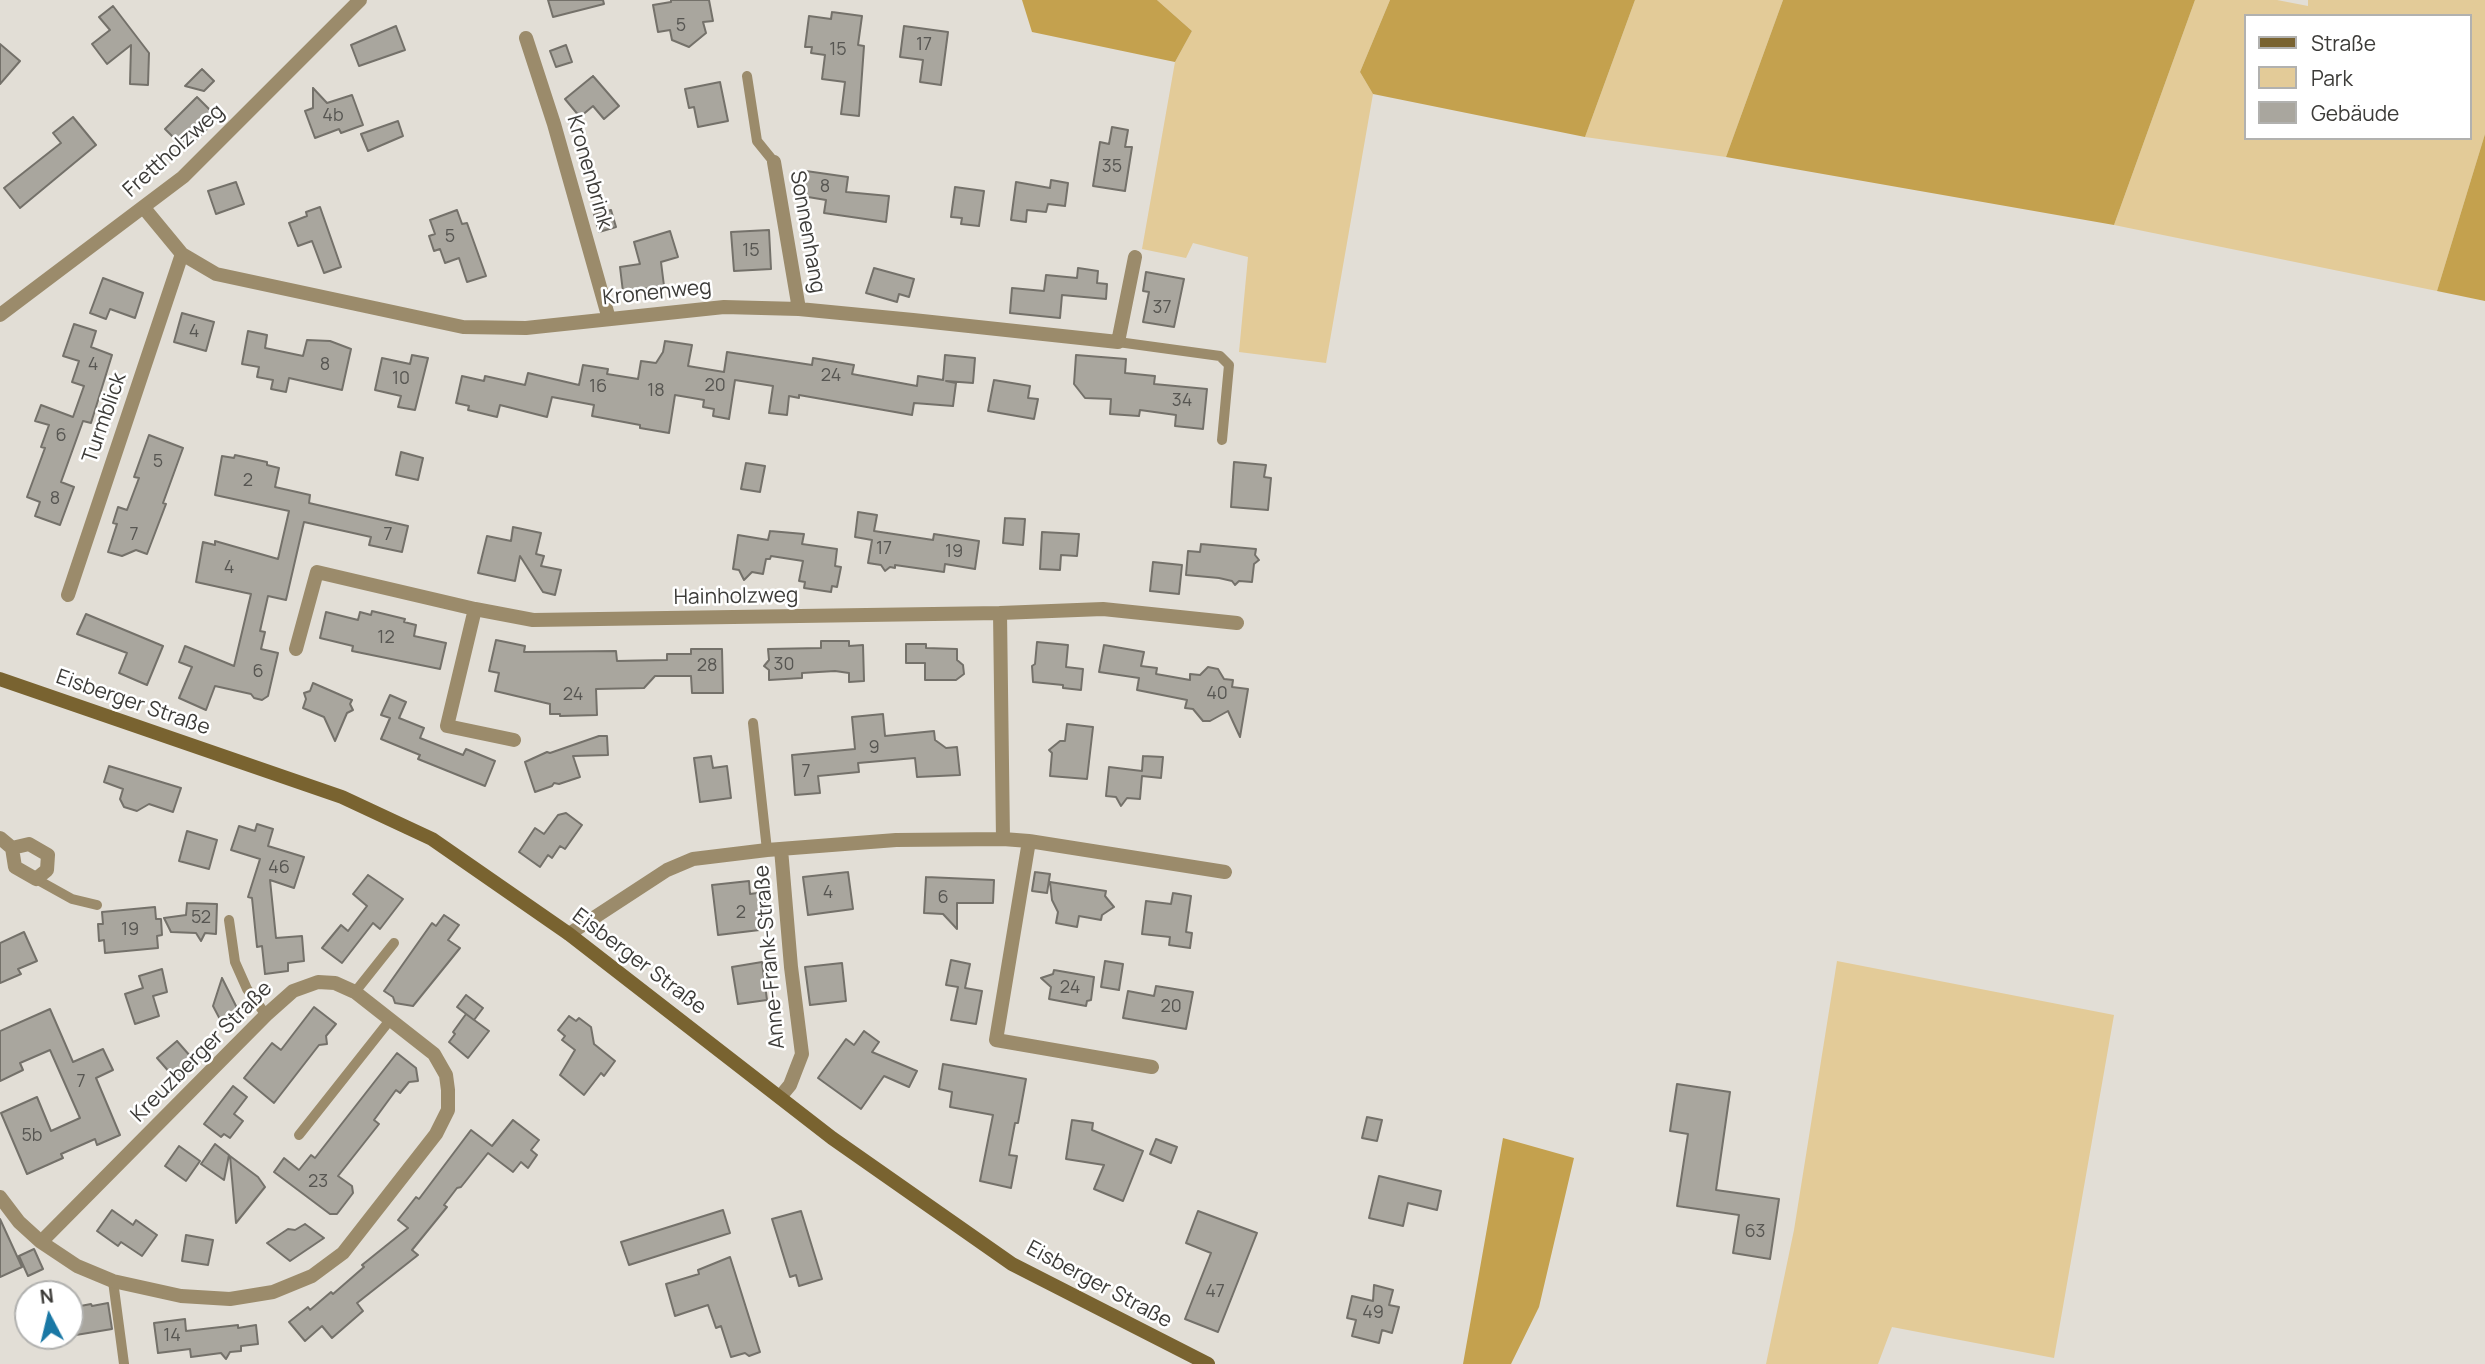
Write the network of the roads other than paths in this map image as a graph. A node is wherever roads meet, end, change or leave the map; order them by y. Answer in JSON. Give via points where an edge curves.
{"nodes":[{"id":1,"x":360,"y":0,"type":"edge"},
{"id":2,"x":526,"y":37,"type":"dead end"},
{"id":3,"x":747,"y":76,"type":"dead end"},
{"id":4,"x":774,"y":162,"type":"joint"},
{"id":5,"x":144,"y":208,"type":"junction"},
{"id":6,"x":182,"y":254,"type":"junction"},
{"id":7,"x":1135,"y":257,"type":"dead end"},
{"id":8,"x":799,"y":309,"type":"junction"},
{"id":9,"x":0,"y":315,"type":"edge"},
{"id":10,"x":609,"y":319,"type":"junction"},
{"id":11,"x":1118,"y":342,"type":"junction"},
{"id":12,"x":1223,"y":440,"type":"dead end"},
{"id":13,"x":68,"y":595,"type":"dead end"},
{"id":14,"x":475,"y":610,"type":"junction"},
{"id":15,"x":1000,"y":613,"type":"junction"},
{"id":16,"x":1237,"y":623,"type":"dead end"},
{"id":17,"x":296,"y":649,"type":"dead end"},
{"id":18,"x":0,"y":679,"type":"edge"},
{"id":19,"x":753,"y":723,"type":"dead end"},
{"id":20,"x":514,"y":740,"type":"dead end"},
{"id":21,"x":0,"y":838,"type":"edge"},
{"id":22,"x":1003,"y":839,"type":"junction"},
{"id":23,"x":1029,"y":841,"type":"junction"},
{"id":24,"x":12,"y":848,"type":"junction"},
{"id":25,"x":774,"y":850,"type":"junction"},
{"id":26,"x":1225,"y":872,"type":"dead end"},
{"id":27,"x":36,"y":879,"type":"junction"},
{"id":28,"x":97,"y":905,"type":"dead end"},
{"id":29,"x":229,"y":920,"type":"dead end"},
{"id":30,"x":569,"y":934,"type":"junction"},
{"id":31,"x":394,"y":943,"type":"dead end"},
{"id":32,"x":355,"y":992,"type":"junction"},
{"id":33,"x":266,"y":1015,"type":"junction"},
{"id":34,"x":390,"y":1020,"type":"junction"},
{"id":35,"x":1152,"y":1068,"type":"dead end"},
{"id":36,"x":780,"y":1097,"type":"junction"},
{"id":37,"x":299,"y":1135,"type":"dead end"},
{"id":38,"x":0,"y":1197,"type":"edge"},
{"id":39,"x":41,"y":1242,"type":"junction"},
{"id":40,"x":113,"y":1281,"type":"junction"},
{"id":41,"x":124,"y":1364,"type":"edge"},
{"id":42,"x":1208,"y":1364,"type":"edge"}],
"edges":[{"from":1,"to":5,"type":"street","name":"Frettholzweg","via":[[183,177]]},
{"from":2,"to":10,"type":"street","name":"Kronenbrink"},
{"from":3,"to":4,"type":"lane","via":[[757,141]]},
{"from":4,"to":8,"type":"street","name":"Sonnenhang"},
{"from":5,"to":6,"type":"street","name":"Kronenweg"},
{"from":5,"to":9,"type":"street","name":"Frettholzweg"},
{"from":6,"to":10,"type":"street","name":"Kronenweg","via":[[216,274],[463,327],[526,328]]},
{"from":6,"to":13,"type":"street","name":"Turmblick"},
{"from":7,"to":11,"type":"street"},
{"from":8,"to":10,"type":"street","name":"Kronenweg","via":[[724,307]]},
{"from":8,"to":11,"type":"street","name":"Kronenweg"},
{"from":11,"to":12,"type":"lane","via":[[1220,356],[1229,365]]},
{"from":14,"to":15,"type":"street","name":"Hainholzweg","via":[[533,620]]},
{"from":14,"to":17,"type":"street","name":"Hainholzweg","via":[[317,572]]},
{"from":14,"to":20,"type":"street","via":[[447,726]]},
{"from":15,"to":16,"type":"street","name":"Hainholzweg","via":[[1103,609]]},
{"from":15,"to":22,"type":"street"},
{"from":18,"to":30,"type":"main road","name":"Eisberger Straße","via":[[342,797],[432,839]]},
{"from":19,"to":25,"type":"lane"},
{"from":21,"to":24,"type":"street"},
{"from":22,"to":23,"type":"street","name":"Anne-Frank-Straße"},
{"from":22,"to":25,"type":"street","name":"Anne-Frank-Straße","via":[[896,840]]},
{"from":23,"to":26,"type":"street","name":"Anne-Frank-Straße"},
{"from":23,"to":35,"type":"street","via":[[996,1040]]},
{"from":24,"to":27,"type":"street","via":[[15,867]]},
{"from":24,"to":27,"type":"street","via":[[29,844],[48,855],[47,870]]},
{"from":25,"to":30,"type":"street","name":"Anne-Frank-Straße","via":[[693,859],[667,870]]},
{"from":25,"to":36,"type":"street","name":"Anne-Frank-Straße","via":[[802,1054],[790,1086]]},
{"from":27,"to":28,"type":"lane","via":[[72,899]]},
{"from":29,"to":33,"type":"lane","via":[[235,962]]},
{"from":30,"to":36,"type":"main road","name":"Eisberger Straße"},
{"from":31,"to":32,"type":"lane"},
{"from":32,"to":33,"type":"street","name":"Kreuzberger Straße","via":[[318,982],[293,991]]},
{"from":32,"to":34,"type":"street","name":"Kreuzberger Straße"},
{"from":33,"to":39,"type":"street","name":"Kreuzberger Straße"},
{"from":34,"to":37,"type":"lane"},
{"from":34,"to":40,"type":"street","name":"Kreuzberger Straße","via":[[434,1054],[446,1075],[448,1110],[436,1134],[343,1253],[312,1276],[273,1292],[229,1298],[181,1296]]},
{"from":36,"to":42,"type":"main road","name":"Eisberger Straße","via":[[1012,1264]]},
{"from":38,"to":39,"type":"street","name":"Kreuzberger Straße"},
{"from":39,"to":40,"type":"street","name":"Kreuzberger Straße","via":[[77,1266]]},
{"from":40,"to":41,"type":"lane"}]}
